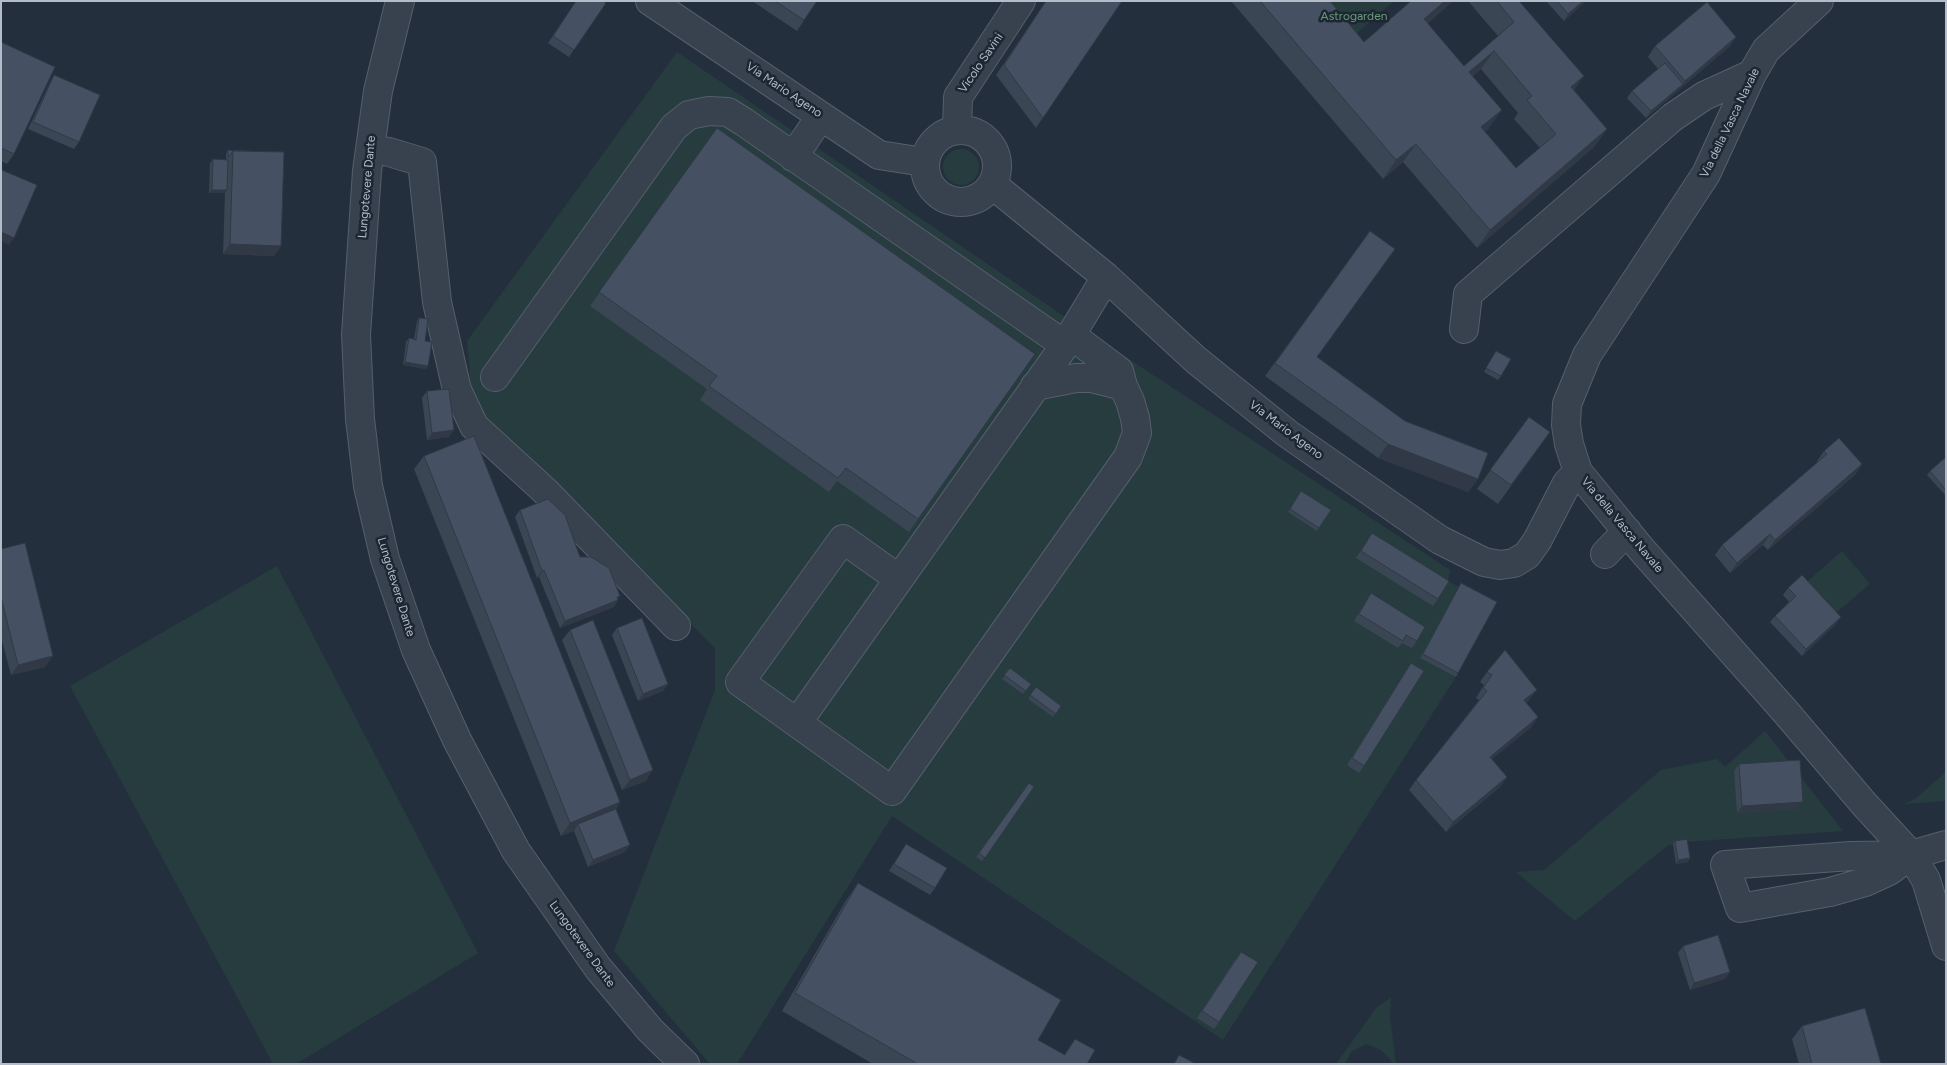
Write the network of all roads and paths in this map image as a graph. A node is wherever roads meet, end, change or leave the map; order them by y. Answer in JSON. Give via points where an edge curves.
{"nodes":[{"id":1,"x":400,"y":1,"type":"edge"},
{"id":2,"x":650,"y":1,"type":"edge"},
{"id":3,"x":1022,"y":1,"type":"edge"},
{"id":4,"x":1820,"y":1,"type":"edge"},
{"id":5,"x":1752,"y":74,"type":"junction"},
{"id":6,"x":821,"y":116,"type":"junction"},
{"id":7,"x":957,"y":130,"type":"junction"},
{"id":8,"x":370,"y":148,"type":"junction"},
{"id":9,"x":793,"y":157,"type":"junction"},
{"id":10,"x":924,"y":162,"type":"junction"},
{"id":11,"x":993,"y":185,"type":"junction"},
{"id":12,"x":1106,"y":277,"type":"junction"},
{"id":13,"x":1464,"y":329,"type":"dead end"},
{"id":14,"x":1068,"y":340,"type":"junction"},
{"id":15,"x":495,"y":377,"type":"dead end"},
{"id":16,"x":1035,"y":386,"type":"junction"},
{"id":17,"x":1122,"y":386,"type":"junction"},
{"id":18,"x":1578,"y":472,"type":"junction"},
{"id":19,"x":1627,"y":531,"type":"junction"},
{"id":20,"x":1605,"y":554,"type":"dead end"},
{"id":21,"x":899,"y":579,"type":"junction"},
{"id":22,"x":676,"y":626,"type":"dead end"},
{"id":23,"x":797,"y":723,"type":"junction"},
{"id":24,"x":1946,"y":845,"type":"edge"},
{"id":25,"x":1911,"y":854,"type":"junction"},
{"id":26,"x":1946,"y":946,"type":"edge"},
{"id":27,"x":686,"y":1064,"type":"edge"}],
"edges":[{"from":1,"to":8,"type":"street","name":"Lungotevere Dante","via":[[378,92]]},
{"from":2,"to":6,"type":"street","name":"Via Mario Ageno"},
{"from":3,"to":7,"type":"street","name":"Vicolo Savini","via":[[958,97]]},
{"from":4,"to":5,"type":"street","name":"Via della Vasca Navale","via":[[1766,50]]},
{"from":5,"to":13,"type":"street","via":[[1704,96],[1673,117],[1468,294]]},
{"from":5,"to":18,"type":"street","name":"Via della Vasca Navale","via":[[1706,174],[1598,336],[1577,376],[1567,404],[1566,426]]},
{"from":6,"to":9,"type":"street"},
{"from":6,"to":10,"type":"street","name":"Via Mario Ageno","via":[[879,155]]},
{"from":7,"to":10,"type":"street","via":[[935,140]]},
{"from":7,"to":11,"type":"street","via":[[968,130],[988,141],[997,162]]},
{"from":8,"to":22,"type":"street","via":[[422,162],[437,302],[457,390],[474,426],[545,491]]},
{"from":8,"to":27,"type":"street","name":"Lungotevere Dante","via":[[356,335],[360,419],[368,486],[384,559],[416,650],[457,740],[516,851],[598,968],[650,1030]]},
{"from":9,"to":14,"type":"street"},
{"from":9,"to":15,"type":"street","via":[[728,112],[690,115],[674,127]]},
{"from":10,"to":11,"type":"street","via":[[930,186],[939,196],[950,201],[974,200]]},
{"from":11,"to":12,"type":"street","name":"Via Mario Ageno"},
{"from":12,"to":14,"type":"street"},
{"from":12,"to":18,"type":"street","name":"Via Mario Ageno","via":[[1196,360],[1288,434],[1440,540],[1484,562],[1500,566],[1514,563],[1527,555],[1568,482]]},
{"from":14,"to":16,"type":"street"},
{"from":14,"to":17,"type":"street","via":[[1119,370]]},
{"from":16,"to":17,"type":"street","via":[[1091,378]]},
{"from":16,"to":21,"type":"street"},
{"from":17,"to":23,"type":"street","via":[[1130,401],[1137,433],[1128,456],[892,791]]},
{"from":18,"to":19,"type":"street","name":"Via della Vasca Navale"},
{"from":19,"to":20,"type":"street"},
{"from":19,"to":25,"type":"street","name":"Via della Vasca Navale"},
{"from":21,"to":23,"type":"street"},
{"from":21,"to":23,"type":"street","via":[[843,538],[768,642],[740,682]]},
{"from":24,"to":25,"type":"street"},
{"from":25,"to":25,"type":"street","via":[[1851,856],[1725,865],[1740,908],[1830,892],[1865,882],[1888,871]]},
{"from":25,"to":26,"type":"street","name":"Via della Vasca Navale","via":[[1926,880]]}]}
